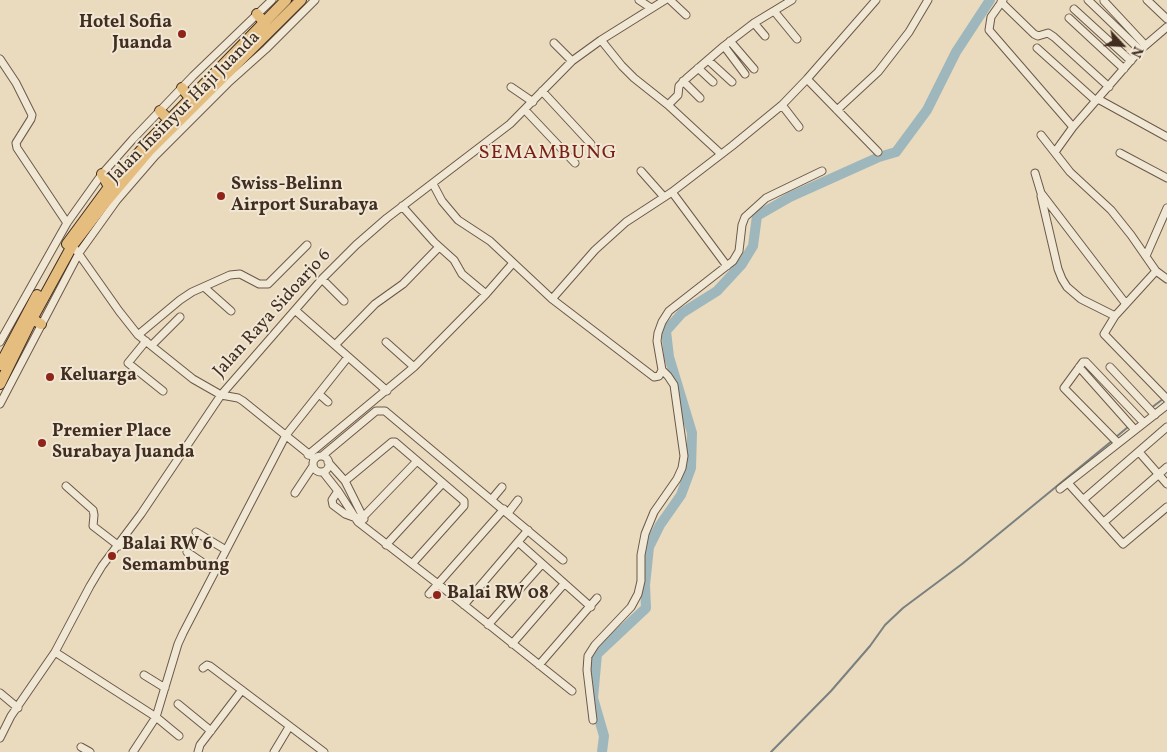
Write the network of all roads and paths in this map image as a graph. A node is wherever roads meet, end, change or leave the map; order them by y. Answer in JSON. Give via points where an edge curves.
{"nodes":[{"id":1,"x":272,"y":0,"type":"edge"},
{"id":2,"x":286,"y":0,"type":"edge"},
{"id":3,"x":301,"y":0,"type":"edge"},
{"id":4,"x":315,"y":0,"type":"edge"},
{"id":5,"x":639,"y":0,"type":"edge"},
{"id":6,"x":666,"y":0,"type":"edge"},
{"id":7,"x":670,"y":0,"type":"edge"},
{"id":8,"x":792,"y":0,"type":"edge"},
{"id":9,"x":876,"y":0,"type":"edge"},
{"id":10,"x":928,"y":0,"type":"edge"},
{"id":11,"x":1088,"y":0,"type":"edge"},
{"id":12,"x":1146,"y":0,"type":"edge"},
{"id":13,"x":1002,"y":1,"type":"edge"},
{"id":14,"x":1104,"y":1,"type":"dead end"},
{"id":15,"x":679,"y":4,"type":"edge"},
{"id":16,"x":651,"y":8,"type":"junction"},
{"id":17,"x":1074,"y":9,"type":"dead end"},
{"id":18,"x":774,"y":11,"type":"junction"},
{"id":19,"x":686,"y":15,"type":"dead end"},
{"id":20,"x":260,"y":18,"type":"junction"},
{"id":21,"x":1069,"y":18,"type":"dead end"},
{"id":22,"x":1167,"y":19,"type":"edge"},
{"id":23,"x":754,"y":23,"type":"junction"},
{"id":24,"x":1167,"y":27,"type":"edge"},
{"id":25,"x":765,"y":36,"type":"dead end"},
{"id":26,"x":797,"y":39,"type":"dead end"},
{"id":27,"x":601,"y":40,"type":"junction"},
{"id":28,"x":730,"y":41,"type":"junction"},
{"id":29,"x":554,"y":43,"type":"dead end"},
{"id":30,"x":724,"y":46,"type":"junction"},
{"id":31,"x":1037,"y":48,"type":"dead end"},
{"id":32,"x":1142,"y":48,"type":"junction"},
{"id":33,"x":0,"y":59,"type":"edge"},
{"id":34,"x":708,"y":60,"type":"junction"},
{"id":35,"x":572,"y":61,"type":"junction"},
{"id":36,"x":1131,"y":61,"type":"junction"},
{"id":37,"x":698,"y":68,"type":"junction"},
{"id":38,"x":754,"y":69,"type":"dead end"},
{"id":39,"x":1124,"y":69,"type":"junction"},
{"id":40,"x":745,"y":74,"type":"dead end"},
{"id":41,"x":807,"y":79,"type":"junction"},
{"id":42,"x":683,"y":81,"type":"junction"},
{"id":43,"x":713,"y":82,"type":"dead end"},
{"id":44,"x":732,"y":82,"type":"dead end"},
{"id":45,"x":511,"y":87,"type":"dead end"},
{"id":46,"x":1109,"y":87,"type":"junction"},
{"id":47,"x":182,"y":88,"type":"junction"},
{"id":48,"x":542,"y":92,"type":"junction"},
{"id":49,"x":190,"y":98,"type":"junction"},
{"id":50,"x":700,"y":98,"type":"dead end"},
{"id":51,"x":1097,"y":100,"type":"junction"},
{"id":52,"x":533,"y":102,"type":"junction"},
{"id":53,"x":668,"y":105,"type":"junction"},
{"id":54,"x":782,"y":105,"type":"junction"},
{"id":55,"x":525,"y":110,"type":"junction"},
{"id":56,"x":837,"y":110,"type":"junction"},
{"id":57,"x":160,"y":112,"type":"junction"},
{"id":58,"x":169,"y":120,"type":"junction"},
{"id":59,"x":799,"y":127,"type":"dead end"},
{"id":60,"x":1073,"y":127,"type":"junction"},
{"id":61,"x":1041,"y":135,"type":"dead end"},
{"id":62,"x":1167,"y":137,"type":"edge"},
{"id":63,"x":591,"y":144,"type":"dead end"},
{"id":64,"x":878,"y":152,"type":"dead end"},
{"id":65,"x":1055,"y":152,"type":"junction"},
{"id":66,"x":1120,"y":152,"type":"dead end"},
{"id":67,"x":152,"y":154,"type":"junction"},
{"id":68,"x":721,"y":154,"type":"junction"},
{"id":69,"x":575,"y":163,"type":"dead end"},
{"id":70,"x":641,"y":171,"type":"dead end"},
{"id":71,"x":822,"y":171,"type":"dead end"},
{"id":72,"x":1035,"y":173,"type":"dead end"},
{"id":73,"x":102,"y":174,"type":"junction"},
{"id":74,"x":1167,"y":178,"type":"edge"},
{"id":75,"x":433,"y":184,"type":"junction"},
{"id":76,"x":109,"y":187,"type":"junction"},
{"id":77,"x":672,"y":192,"type":"junction"},
{"id":78,"x":1041,"y":194,"type":"junction"},
{"id":79,"x":664,"y":196,"type":"junction"},
{"id":80,"x":402,"y":206,"type":"junction"},
{"id":81,"x":1167,"y":208,"type":"edge"},
{"id":82,"x":67,"y":223,"type":"junction"},
{"id":83,"x":307,"y":245,"type":"dead end"},
{"id":84,"x":439,"y":247,"type":"junction"},
{"id":85,"x":75,"y":250,"type":"junction"},
{"id":86,"x":1146,"y":256,"type":"junction"},
{"id":87,"x":512,"y":263,"type":"junction"},
{"id":88,"x":727,"y":266,"type":"junction"},
{"id":89,"x":56,"y":268,"type":"junction"},
{"id":90,"x":1156,"y":271,"type":"junction"},
{"id":91,"x":322,"y":279,"type":"junction"},
{"id":92,"x":1167,"y":279,"type":"edge"},
{"id":93,"x":204,"y":287,"type":"junction"},
{"id":94,"x":486,"y":294,"type":"junction"},
{"id":95,"x":554,"y":296,"type":"junction"},
{"id":96,"x":344,"y":301,"type":"dead end"},
{"id":97,"x":1126,"y":304,"type":"junction"},
{"id":98,"x":294,"y":310,"type":"junction"},
{"id":99,"x":231,"y":311,"type":"dead end"},
{"id":100,"x":1115,"y":316,"type":"junction"},
{"id":101,"x":180,"y":317,"type":"dead end"},
{"id":102,"x":37,"y":322,"type":"junction"},
{"id":103,"x":14,"y":327,"type":"junction"},
{"id":104,"x":138,"y":335,"type":"junction"},
{"id":105,"x":0,"y":342,"type":"edge"},
{"id":106,"x":386,"y":342,"type":"dead end"},
{"id":107,"x":149,"y":343,"type":"junction"},
{"id":108,"x":335,"y":345,"type":"junction"},
{"id":109,"x":348,"y":356,"type":"junction"},
{"id":110,"x":0,"y":365,"type":"edge"},
{"id":111,"x":1079,"y":366,"type":"junction"},
{"id":112,"x":414,"y":367,"type":"junction"},
{"id":113,"x":1110,"y":367,"type":"dead end"},
{"id":114,"x":659,"y":374,"type":"junction"},
{"id":115,"x":0,"y":384,"type":"edge"},
{"id":116,"x":387,"y":390,"type":"junction"},
{"id":117,"x":163,"y":391,"type":"dead end"},
{"id":118,"x":221,"y":394,"type":"junction"},
{"id":119,"x":319,"y":394,"type":"junction"},
{"id":120,"x":1165,"y":396,"type":"edge"},
{"id":121,"x":328,"y":402,"type":"dead end"},
{"id":122,"x":0,"y":404,"type":"edge"},
{"id":123,"x":1167,"y":405,"type":"edge"},
{"id":124,"x":1152,"y":412,"type":"junction"},
{"id":125,"x":1143,"y":421,"type":"junction"},
{"id":126,"x":1167,"y":427,"type":"edge"},
{"id":127,"x":1134,"y":429,"type":"junction"},
{"id":128,"x":286,"y":435,"type":"junction"},
{"id":129,"x":1115,"y":440,"type":"junction"},
{"id":130,"x":1139,"y":452,"type":"junction"},
{"id":131,"x":308,"y":455,"type":"junction"},
{"id":132,"x":325,"y":459,"type":"junction"},
{"id":133,"x":417,"y":461,"type":"junction"},
{"id":134,"x":314,"y":463,"type":"junction"},
{"id":135,"x":1167,"y":467,"type":"edge"},
{"id":136,"x":323,"y":472,"type":"junction"},
{"id":137,"x":1158,"y":474,"type":"junction"},
{"id":138,"x":345,"y":481,"type":"junction"},
{"id":139,"x":1068,"y":483,"type":"junction"},
{"id":140,"x":442,"y":484,"type":"junction"},
{"id":141,"x":1167,"y":484,"type":"edge"},
{"id":142,"x":66,"y":486,"type":"dead end"},
{"id":143,"x":502,"y":487,"type":"dead end"},
{"id":144,"x":1060,"y":489,"type":"dead end"},
{"id":145,"x":338,"y":491,"type":"junction"},
{"id":146,"x":295,"y":493,"type":"dead end"},
{"id":147,"x":492,"y":499,"type":"junction"},
{"id":148,"x":1084,"y":499,"type":"junction"},
{"id":149,"x":518,"y":500,"type":"dead end"},
{"id":150,"x":1167,"y":507,"type":"edge"},
{"id":151,"x":506,"y":511,"type":"junction"},
{"id":152,"x":364,"y":516,"type":"junction"},
{"id":153,"x":356,"y":518,"type":"junction"},
{"id":154,"x":1104,"y":522,"type":"junction"},
{"id":155,"x":364,"y":527,"type":"junction"},
{"id":156,"x":528,"y":530,"type":"junction"},
{"id":157,"x":196,"y":532,"type":"dead end"},
{"id":158,"x":518,"y":542,"type":"junction"},
{"id":159,"x":386,"y":545,"type":"junction"},
{"id":160,"x":119,"y":546,"type":"junction"},
{"id":161,"x":226,"y":550,"type":"junction"},
{"id":162,"x":188,"y":552,"type":"dead end"},
{"id":163,"x":563,"y":560,"type":"dead end"},
{"id":164,"x":412,"y":564,"type":"junction"},
{"id":165,"x":542,"y":564,"type":"junction"},
{"id":166,"x":215,"y":571,"type":"junction"},
{"id":167,"x":438,"y":584,"type":"junction"},
{"id":168,"x":564,"y":584,"type":"junction"},
{"id":169,"x":429,"y":594,"type":"dead end"},
{"id":170,"x":597,"y":598,"type":"dead end"},
{"id":171,"x":464,"y":605,"type":"junction"},
{"id":172,"x":591,"y":606,"type":"junction"},
{"id":173,"x":488,"y":625,"type":"junction"},
{"id":174,"x":512,"y":644,"type":"junction"},
{"id":175,"x":54,"y":652,"type":"junction"},
{"id":176,"x":550,"y":652,"type":"junction"},
{"id":177,"x":539,"y":665,"type":"junction"},
{"id":178,"x":203,"y":668,"type":"dead end"},
{"id":179,"x":548,"y":672,"type":"junction"},
{"id":180,"x":144,"y":675,"type":"dead end"},
{"id":181,"x":164,"y":688,"type":"junction"},
{"id":182,"x":242,"y":690,"type":"junction"},
{"id":183,"x":572,"y":691,"type":"dead end"},
{"id":184,"x":0,"y":693,"type":"edge"},
{"id":185,"x":178,"y":704,"type":"dead end"},
{"id":186,"x":18,"y":708,"type":"junction"},
{"id":187,"x":156,"y":718,"type":"junction"},
{"id":188,"x":593,"y":720,"type":"dead end"},
{"id":189,"x":289,"y":727,"type":"junction"},
{"id":190,"x":211,"y":731,"type":"junction"},
{"id":191,"x":179,"y":736,"type":"dead end"},
{"id":192,"x":0,"y":738,"type":"edge"},
{"id":193,"x":81,"y":747,"type":"dead end"},
{"id":194,"x":90,"y":752,"type":"edge"},
{"id":195,"x":134,"y":752,"type":"edge"},
{"id":196,"x":198,"y":752,"type":"edge"},
{"id":197,"x":274,"y":752,"type":"edge"},
{"id":198,"x":324,"y":752,"type":"edge"}],
"edges":[{"from":1,"to":20,"type":"street","name":"Jalan Insinyur Haji Juanda"},
{"from":2,"to":20,"type":"highway","name":"Jalan Insinyur Haji Juanda"},
{"from":3,"to":67,"type":"highway","name":"Jalan Insinyur Haji Juanda"},
{"from":4,"to":67,"type":"street","name":"Jalan Insinyur Haji Juanda"},
{"from":5,"to":16,"type":"street"},
{"from":6,"to":16,"type":"street","name":"Jalan Raya Sidoarjo 6"},
{"from":7,"to":15,"type":"street"},
{"from":8,"to":18,"type":"street"},
{"from":9,"to":41,"type":"street"},
{"from":10,"to":56,"type":"street","via":[[878,72]]},
{"from":11,"to":32,"type":"street"},
{"from":12,"to":22,"type":"street"},
{"from":13,"to":46,"type":"street","via":[[1034,34],[1045,33],[1054,37]]},
{"from":13,"to":60,"type":"street","via":[[991,17],[989,30]]},
{"from":14,"to":32,"type":"street"},
{"from":15,"to":19,"type":"street"},
{"from":16,"to":27,"type":"street","name":"Jalan Raya Sidoarjo 6"},
{"from":17,"to":36,"type":"street"},
{"from":18,"to":23,"type":"street"},
{"from":18,"to":26,"type":"street"},
{"from":20,"to":47,"type":"street","name":"Jalan Insinyur Haji Juanda"},
{"from":20,"to":49,"type":"highway","name":"Jalan Insinyur Haji Juanda"},
{"from":21,"to":39,"type":"street"},
{"from":23,"to":25,"type":"street"},
{"from":23,"to":28,"type":"street"},
{"from":24,"to":32,"type":"street"},
{"from":27,"to":35,"type":"street","name":"Jalan Raya Sidoarjo 6"},
{"from":27,"to":53,"type":"street","via":[[622,66]]},
{"from":28,"to":30,"type":"street"},
{"from":28,"to":38,"type":"street"},
{"from":29,"to":35,"type":"street"},
{"from":30,"to":34,"type":"street"},
{"from":30,"to":40,"type":"street"},
{"from":31,"to":51,"type":"street"},
{"from":32,"to":36,"type":"street"},
{"from":33,"to":82,"type":"street","via":[[31,113],[16,146]]},
{"from":34,"to":37,"type":"street"},
{"from":34,"to":44,"type":"street"},
{"from":35,"to":48,"type":"street","name":"Jalan Raya Sidoarjo 6"},
{"from":36,"to":39,"type":"street"},
{"from":37,"to":42,"type":"street"},
{"from":37,"to":43,"type":"street"},
{"from":39,"to":46,"type":"street"},
{"from":41,"to":54,"type":"street"},
{"from":41,"to":56,"type":"street"},
{"from":42,"to":50,"type":"street"},
{"from":42,"to":53,"type":"street","via":[[678,95]]},
{"from":45,"to":52,"type":"street"},
{"from":46,"to":51,"type":"street"},
{"from":47,"to":49,"type":"highway"},
{"from":47,"to":57,"type":"street","name":"Jalan Insinyur Haji Juanda"},
{"from":48,"to":52,"type":"street","name":"Jalan Raya Sidoarjo 6"},
{"from":48,"to":63,"type":"street"},
{"from":49,"to":58,"type":"highway","name":"Jalan Insinyur Haji Juanda"},
{"from":51,"to":60,"type":"street"},
{"from":51,"to":62,"type":"street"},
{"from":52,"to":55,"type":"street","name":"Jalan Raya Sidoarjo 6"},
{"from":53,"to":68,"type":"street"},
{"from":54,"to":59,"type":"street"},
{"from":54,"to":68,"type":"street"},
{"from":55,"to":69,"type":"street"},
{"from":55,"to":75,"type":"street","name":"Jalan Raya Sidoarjo 6"},
{"from":56,"to":64,"type":"street"},
{"from":57,"to":58,"type":"highway"},
{"from":57,"to":73,"type":"street","name":"Jalan Insinyur Haji Juanda"},
{"from":58,"to":76,"type":"highway","name":"Jalan Insinyur Haji Juanda"},
{"from":60,"to":65,"type":"street"},
{"from":61,"to":65,"type":"street"},
{"from":65,"to":86,"type":"street","via":[[1070,172],[1111,210]]},
{"from":66,"to":74,"type":"street"},
{"from":67,"to":85,"type":"highway","name":"Jalan Insinyur Haji Juanda","via":[[106,202]]},
{"from":68,"to":77,"type":"street"},
{"from":70,"to":79,"type":"street"},
{"from":71,"to":88,"type":"street","via":[[766,198],[750,212],[742,225],[739,251]]},
{"from":72,"to":78,"type":"street"},
{"from":73,"to":76,"type":"highway"},
{"from":73,"to":82,"type":"street","name":"Jalan Insinyur Haji Juanda"},
{"from":75,"to":80,"type":"street","name":"Jalan Raya Sidoarjo 6"},
{"from":75,"to":87,"type":"street","via":[[458,220],[490,241]]},
{"from":76,"to":89,"type":"highway","name":"Jalan Insinyur Haji Juanda","via":[[74,233]]},
{"from":77,"to":79,"type":"street"},
{"from":77,"to":88,"type":"street"},
{"from":78,"to":97,"type":"street"},
{"from":78,"to":100,"type":"street","via":[[1062,279],[1081,298]]},
{"from":79,"to":95,"type":"street","via":[[607,238]]},
{"from":80,"to":84,"type":"street"},
{"from":80,"to":91,"type":"street","name":"Jalan Raya Sidoarjo 6"},
{"from":81,"to":86,"type":"street"},
{"from":82,"to":103,"type":"street","name":"Jalan Insinyur Haji Juanda"},
{"from":83,"to":93,"type":"street","via":[[266,285],[234,273]]},
{"from":84,"to":94,"type":"street","via":[[454,260],[462,274]]},
{"from":84,"to":108,"type":"street"},
{"from":85,"to":89,"type":"highway","name":"Jalan Insinyur Haji Juanda"},
{"from":85,"to":102,"type":"street","name":"Jalan Insinyur Haji Juanda"},
{"from":85,"to":104,"type":"street"},
{"from":86,"to":90,"type":"street"},
{"from":87,"to":94,"type":"street"},
{"from":87,"to":95,"type":"street"},
{"from":88,"to":114,"type":"street","via":[[669,312],[662,322],[657,341]]},
{"from":89,"to":102,"type":"highway","name":"Jalan Insinyur Haji Juanda"},
{"from":89,"to":103,"type":"highway","name":"Jalan Insinyur Haji Juanda"},
{"from":90,"to":92,"type":"street"},
{"from":90,"to":97,"type":"street"},
{"from":91,"to":96,"type":"street"},
{"from":91,"to":98,"type":"street","name":"Jalan Raya Sidoarjo 6"},
{"from":93,"to":99,"type":"street"},
{"from":93,"to":104,"type":"street","via":[[180,300]]},
{"from":94,"to":112,"type":"street"},
{"from":95,"to":114,"type":"street","via":[[652,376]]},
{"from":97,"to":100,"type":"street"},
{"from":98,"to":108,"type":"street"},
{"from":98,"to":118,"type":"street","name":"Jalan Raya Sidoarjo 6"},
{"from":100,"to":120,"type":"street","via":[[1104,332],[1105,336]]},
{"from":101,"to":107,"type":"street"},
{"from":102,"to":115,"type":"highway","name":"Jalan Insinyur Haji Juanda"},
{"from":102,"to":122,"type":"street","name":"Jalan Insinyur Haji Juanda"},
{"from":103,"to":105,"type":"street","name":"Jalan Insinyur Haji Juanda"},
{"from":103,"to":110,"type":"highway","name":"Jalan Insinyur Haji Juanda"},
{"from":104,"to":107,"type":"street"},
{"from":106,"to":112,"type":"street"},
{"from":107,"to":117,"type":"street","via":[[128,363]]},
{"from":107,"to":118,"type":"street","via":[[182,371]]},
{"from":108,"to":109,"type":"street"},
{"from":109,"to":116,"type":"street"},
{"from":109,"to":119,"type":"street"},
{"from":111,"to":125,"type":"street","via":[[1086,362]]},
{"from":111,"to":127,"type":"street"},
{"from":111,"to":129,"type":"street","via":[[1064,388]]},
{"from":112,"to":116,"type":"street"},
{"from":113,"to":124,"type":"street"},
{"from":114,"to":188,"type":"street","via":[[668,376],[674,385],[684,456],[682,468],[654,512],[645,534],[638,594],[631,607],[588,656],[587,676]]},
{"from":116,"to":131,"type":"street"},
{"from":118,"to":128,"type":"street","via":[[238,398]]},
{"from":118,"to":160,"type":"street","name":"Jalan Raya Sidoarjo 6"},
{"from":119,"to":121,"type":"street"},
{"from":119,"to":128,"type":"street"},
{"from":123,"to":124,"type":"street"},
{"from":124,"to":125,"type":"street"},
{"from":125,"to":127,"type":"street"},
{"from":126,"to":130,"type":"street"},
{"from":127,"to":129,"type":"street"},
{"from":128,"to":131,"type":"street"},
{"from":128,"to":161,"type":"street"},
{"from":129,"to":139,"type":"street"},
{"from":130,"to":137,"type":"street"},
{"from":130,"to":148,"type":"street"},
{"from":131,"to":134,"type":"street"},
{"from":132,"to":134,"type":"street"},
{"from":132,"to":136,"type":"street","via":[[328,468]]},
{"from":132,"to":138,"type":"street"},
{"from":132,"to":147,"type":"street","via":[[376,411],[382,410]]},
{"from":133,"to":138,"type":"street","via":[[398,443],[392,442]]},
{"from":133,"to":140,"type":"street"},
{"from":133,"to":152,"type":"street"},
{"from":134,"to":136,"type":"street","via":[[317,471]]},
{"from":134,"to":146,"type":"street"},
{"from":135,"to":137,"type":"street"},
{"from":136,"to":145,"type":"street"},
{"from":137,"to":141,"type":"street"},
{"from":137,"to":154,"type":"street"},
{"from":138,"to":152,"type":"street"},
{"from":139,"to":144,"type":"street"},
{"from":139,"to":148,"type":"street"},
{"from":140,"to":159,"type":"street"},
{"from":140,"to":164,"type":"street","via":[[465,505]]},
{"from":142,"to":160,"type":"street","via":[[93,510],[93,526]]},
{"from":143,"to":147,"type":"street"},
{"from":145,"to":153,"type":"street"},
{"from":145,"to":153,"type":"street","via":[[331,503]]},
{"from":147,"to":151,"type":"street"},
{"from":148,"to":154,"type":"street"},
{"from":149,"to":151,"type":"street"},
{"from":150,"to":154,"type":"street","via":[[1125,544]]},
{"from":151,"to":156,"type":"street"},
{"from":151,"to":167,"type":"street"},
{"from":152,"to":153,"type":"street"},
{"from":152,"to":155,"type":"street"},
{"from":153,"to":155,"type":"street"},
{"from":155,"to":159,"type":"street"},
{"from":156,"to":158,"type":"street"},
{"from":156,"to":163,"type":"street"},
{"from":157,"to":161,"type":"street"},
{"from":158,"to":165,"type":"street"},
{"from":158,"to":171,"type":"street"},
{"from":159,"to":164,"type":"street"},
{"from":160,"to":175,"type":"street","name":"Jalan Raya Sidoarjo 6","via":[[102,566]]},
{"from":161,"to":166,"type":"street"},
{"from":162,"to":166,"type":"street"},
{"from":164,"to":167,"type":"street"},
{"from":165,"to":168,"type":"street"},
{"from":165,"to":173,"type":"street"},
{"from":166,"to":181,"type":"street","via":[[178,644]]},
{"from":167,"to":169,"type":"street"},
{"from":167,"to":171,"type":"street"},
{"from":168,"to":172,"type":"street"},
{"from":168,"to":174,"type":"street"},
{"from":170,"to":172,"type":"street"},
{"from":171,"to":173,"type":"street"},
{"from":172,"to":176,"type":"street"},
{"from":173,"to":174,"type":"street"},
{"from":174,"to":177,"type":"street"},
{"from":175,"to":186,"type":"street","name":"Jalan Raya Sidoarjo 6"},
{"from":175,"to":187,"type":"street"},
{"from":176,"to":177,"type":"street"},
{"from":176,"to":179,"type":"street"},
{"from":177,"to":179,"type":"street"},
{"from":178,"to":182,"type":"street","via":[[210,666]]},
{"from":179,"to":183,"type":"street"},
{"from":180,"to":181,"type":"street"},
{"from":181,"to":187,"type":"street"},
{"from":182,"to":189,"type":"street"},
{"from":182,"to":190,"type":"street"},
{"from":184,"to":186,"type":"street"},
{"from":185,"to":190,"type":"street"},
{"from":186,"to":192,"type":"street","name":"Jalan Raya Sidoarjo 6"},
{"from":187,"to":191,"type":"street"},
{"from":187,"to":195,"type":"street"},
{"from":189,"to":197,"type":"street"},
{"from":189,"to":198,"type":"street"},
{"from":190,"to":196,"type":"street"},
{"from":193,"to":194,"type":"street"}]}
